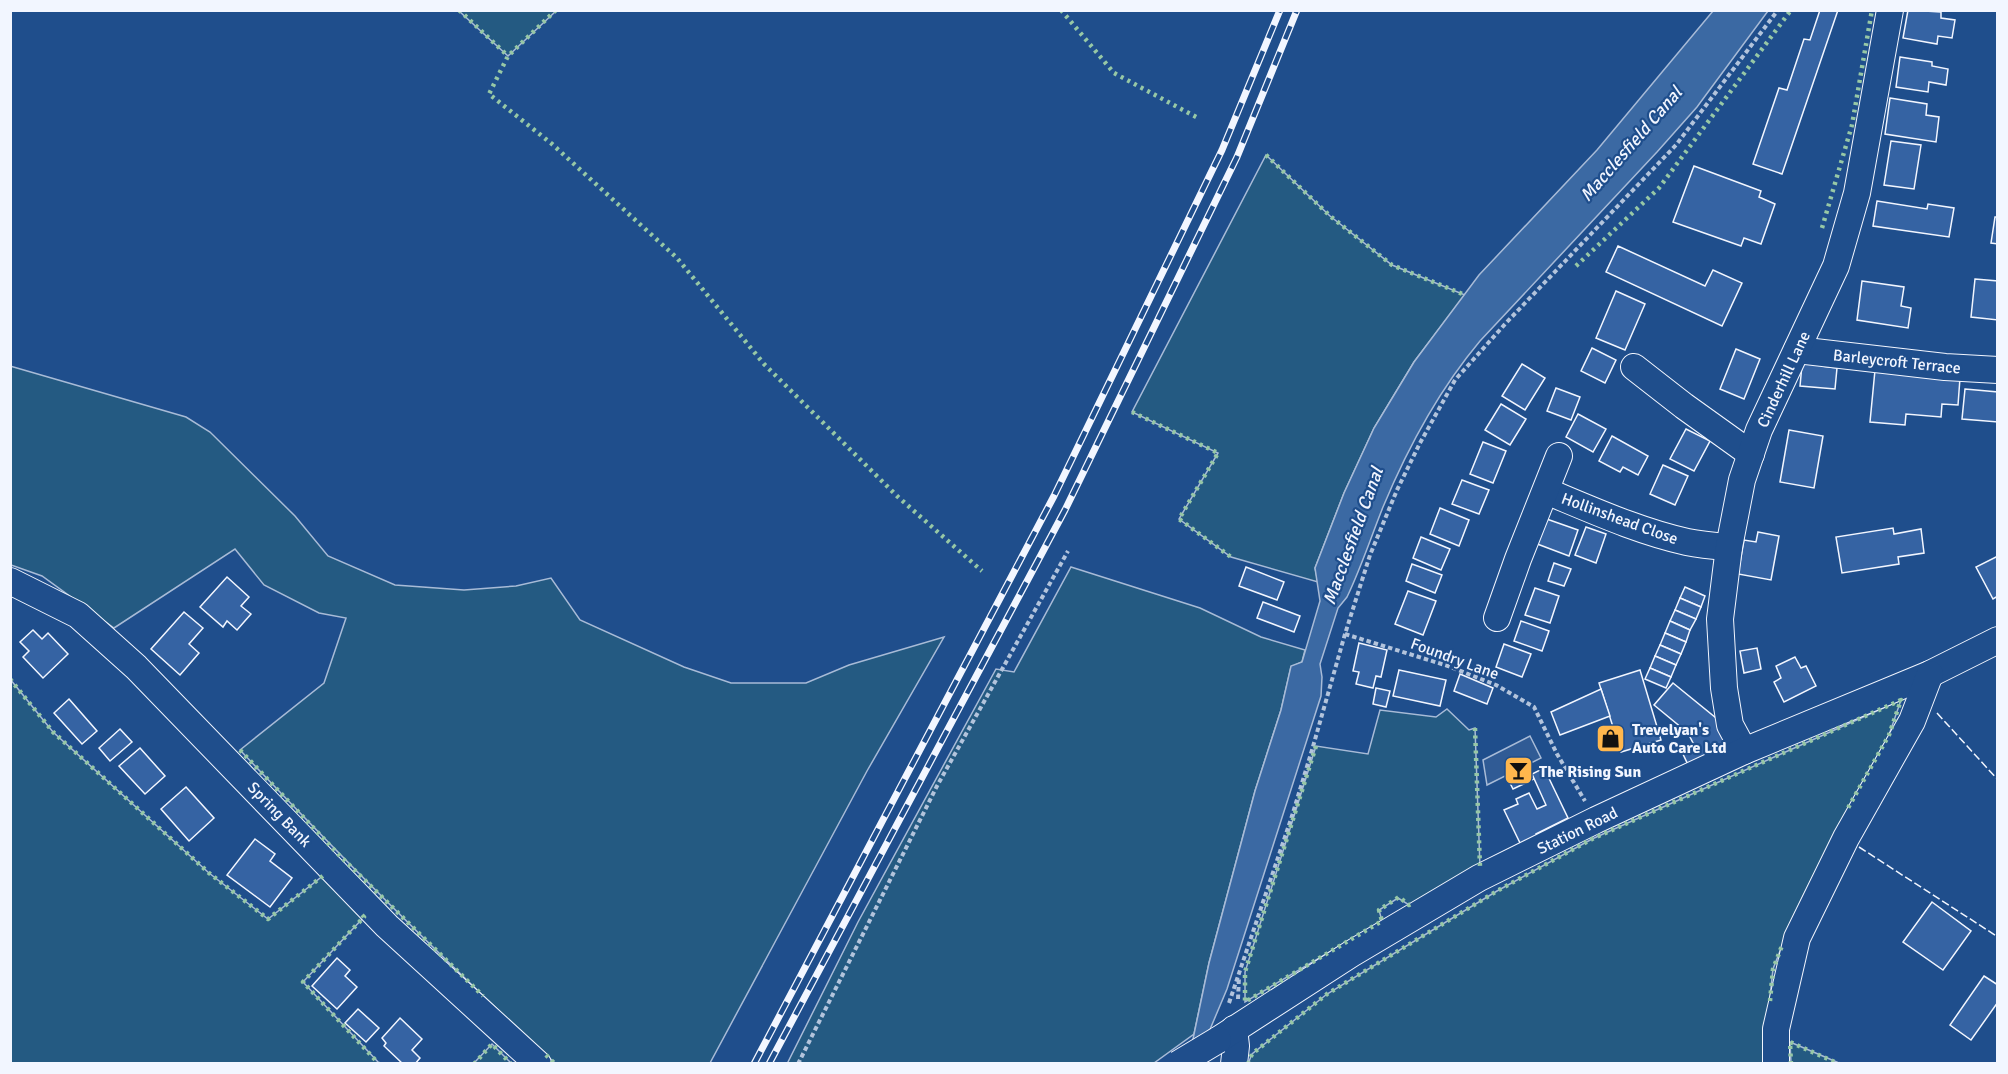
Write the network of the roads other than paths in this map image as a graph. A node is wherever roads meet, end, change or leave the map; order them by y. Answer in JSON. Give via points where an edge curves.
{"nodes":[{"id":1,"x":1890,"y":10,"type":"edge"},
{"id":2,"x":1797,"y":350,"type":"junction"},
{"id":3,"x":1634,"y":367,"type":"dead end"},
{"id":4,"x":1998,"y":370,"type":"edge"},
{"id":5,"x":1751,"y":454,"type":"junction"},
{"id":6,"x":1559,"y":456,"type":"dead end"},
{"id":7,"x":1546,"y":491,"type":"junction"},
{"id":8,"x":1729,"y":547,"type":"junction"},
{"id":9,"x":10,"y":581,"type":"edge"},
{"id":10,"x":1497,"y":618,"type":"dead end"},
{"id":11,"x":1998,"y":640,"type":"edge"},
{"id":12,"x":1930,"y":674,"type":"junction"},
{"id":13,"x":1744,"y":752,"type":"junction"},
{"id":14,"x":1235,"y":1024,"type":"junction"},
{"id":15,"x":538,"y":1064,"type":"edge"},
{"id":16,"x":1178,"y":1064,"type":"edge"},
{"id":17,"x":1234,"y":1064,"type":"edge"},
{"id":18,"x":1776,"y":1064,"type":"edge"}],
"edges":[{"from":1,"to":2,"type":"street","name":"Cinderhill Lane","via":[[1857,193],[1836,266]]},
{"from":2,"to":4,"type":"street","name":"Barleycroft Terrace"},
{"from":2,"to":5,"type":"street","name":"Cinderhill Lane"},
{"from":3,"to":5,"type":"street"},
{"from":5,"to":8,"type":"street","name":"Cinderhill Lane"},
{"from":6,"to":7,"type":"street","name":"Hollinshead Close"},
{"from":7,"to":8,"type":"street","name":"Hollinshead Close","via":[[1660,535]]},
{"from":7,"to":10,"type":"street","name":"Hollinshead Close"},
{"from":8,"to":13,"type":"street","name":"Cinderhill Lane","via":[[1720,619],[1724,688],[1730,725]]},
{"from":9,"to":15,"type":"street","name":"Spring Bank","via":[[78,615],[136,666],[387,926]]},
{"from":11,"to":12,"type":"street","name":"Station Road"},
{"from":12,"to":13,"type":"street","name":"Station Road"},
{"from":12,"to":18,"type":"street","via":[[1912,721],[1846,838],[1797,938],[1776,1029]]},
{"from":13,"to":14,"type":"street","name":"Station Road","via":[[1479,878]]},
{"from":14,"to":16,"type":"street","name":"Station Road","bridge":true},
{"from":14,"to":17,"type":"street"}]}
